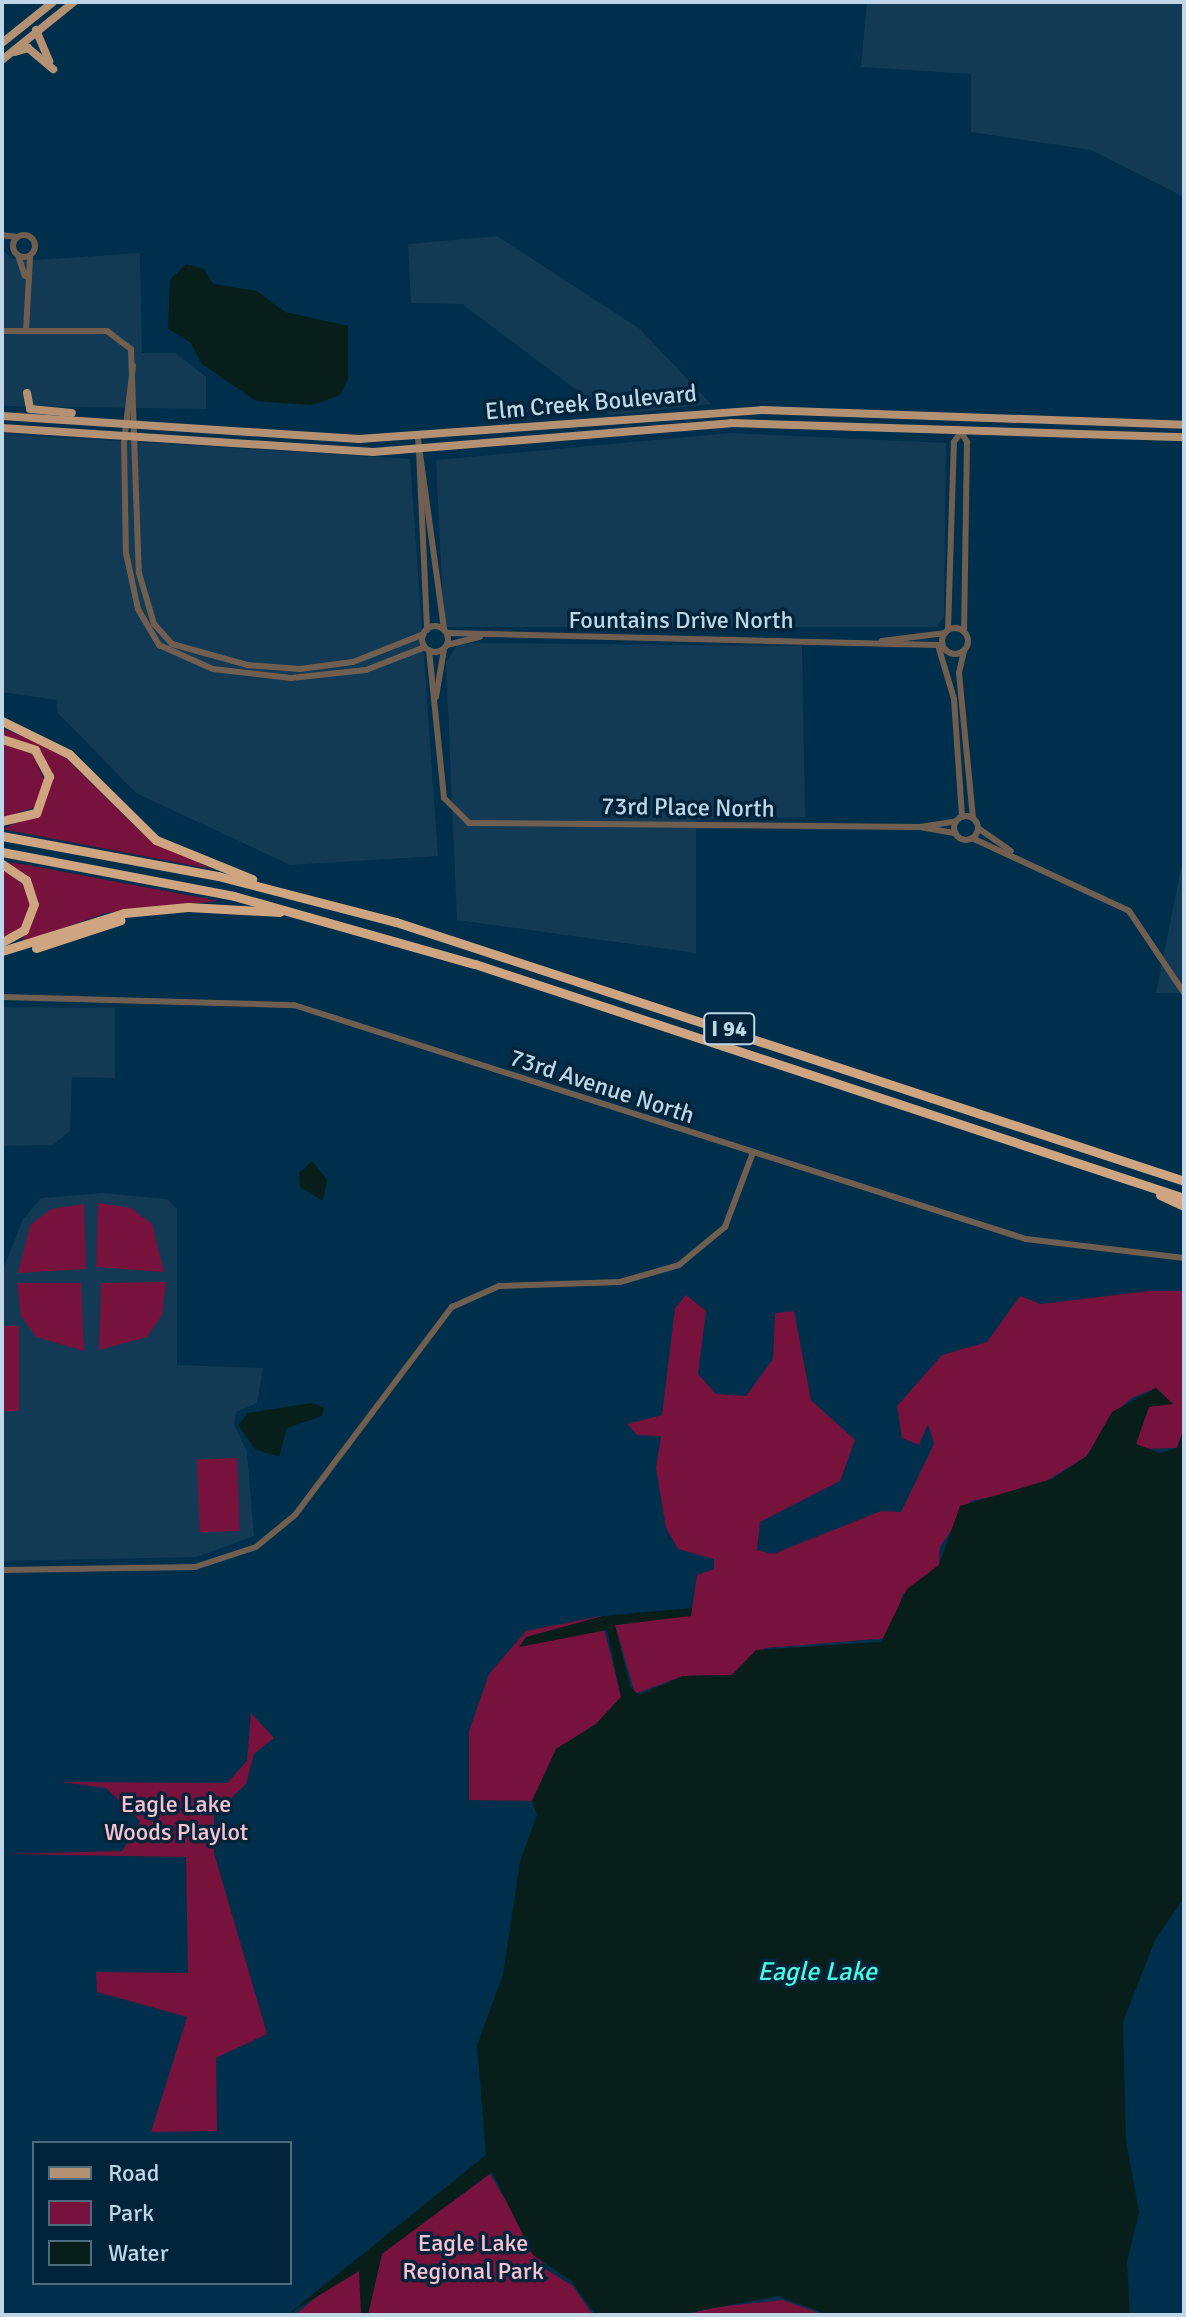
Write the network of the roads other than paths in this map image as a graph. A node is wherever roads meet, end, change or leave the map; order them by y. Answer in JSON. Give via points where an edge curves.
{"nodes":[{"id":1,"x":53,"y":2,"type":"edge"},
{"id":2,"x":74,"y":2,"type":"edge"},
{"id":3,"x":36,"y":30,"type":"junction"},
{"id":4,"x":2,"y":43,"type":"edge"},
{"id":5,"x":2,"y":62,"type":"edge"},
{"id":6,"x":2,"y":235,"type":"edge"},
{"id":7,"x":17,"y":237,"type":"junction"},
{"id":8,"x":2,"y":242,"type":"edge"},
{"id":9,"x":13,"y":248,"type":"junction"},
{"id":10,"x":18,"y":255,"type":"junction"},
{"id":11,"x":30,"y":256,"type":"junction"},
{"id":12,"x":25,"y":276,"type":"junction"},
{"id":13,"x":2,"y":331,"type":"edge"},
{"id":14,"x":26,"y":331,"type":"junction"},
{"id":15,"x":133,"y":366,"type":"junction"},
{"id":16,"x":27,"y":393,"type":"dead end"},
{"id":17,"x":2,"y":416,"type":"edge"},
{"id":18,"x":84,"y":418,"type":"junction"},
{"id":19,"x":126,"y":422,"type":"junction"},
{"id":20,"x":136,"y":424,"type":"junction"},
{"id":21,"x":1184,"y":425,"type":"edge"},
{"id":22,"x":2,"y":428,"type":"edge"},
{"id":23,"x":961,"y":432,"type":"junction"},
{"id":24,"x":125,"y":435,"type":"junction"},
{"id":25,"x":137,"y":436,"type":"junction"},
{"id":26,"x":1184,"y":437,"type":"edge"},
{"id":27,"x":418,"y":439,"type":"junction"},
{"id":28,"x":419,"y":451,"type":"junction"},
{"id":29,"x":946,"y":631,"type":"junction"},
{"id":30,"x":426,"y":632,"type":"junction"},
{"id":31,"x":445,"y":632,"type":"junction"},
{"id":32,"x":964,"y":632,"type":"junction"},
{"id":33,"x":480,"y":637,"type":"junction"},
{"id":34,"x":882,"y":641,"type":"junction"},
{"id":35,"x":445,"y":647,"type":"junction"},
{"id":36,"x":427,"y":648,"type":"junction"},
{"id":37,"x":944,"y":649,"type":"junction"},
{"id":38,"x":964,"y":651,"type":"junction"},
{"id":39,"x":436,"y":697,"type":"junction"},
{"id":40,"x":2,"y":721,"type":"edge"},
{"id":41,"x":2,"y":739,"type":"edge"},
{"id":42,"x":959,"y":818,"type":"junction"},
{"id":43,"x":973,"y":818,"type":"junction"},
{"id":44,"x":2,"y":821,"type":"edge"},
{"id":45,"x":920,"y":827,"type":"junction"},
{"id":46,"x":978,"y":828,"type":"junction"},
{"id":47,"x":955,"y":833,"type":"junction"},
{"id":48,"x":2,"y":836,"type":"edge"},
{"id":49,"x":972,"y":838,"type":"junction"},
{"id":50,"x":1011,"y":851,"type":"junction"},
{"id":51,"x":2,"y":852,"type":"edge"},
{"id":52,"x":2,"y":864,"type":"edge"},
{"id":53,"x":320,"y":900,"type":"junction"},
{"id":54,"x":293,"y":912,"type":"junction"},
{"id":55,"x":2,"y":942,"type":"edge"},
{"id":56,"x":2,"y":954,"type":"edge"},
{"id":57,"x":1184,"y":993,"type":"edge"},
{"id":58,"x":2,"y":997,"type":"edge"},
{"id":59,"x":752,"y":1155,"type":"junction"},
{"id":60,"x":1094,"y":1167,"type":"junction"},
{"id":61,"x":1184,"y":1179,"type":"edge"},
{"id":62,"x":1184,"y":1198,"type":"edge"},
{"id":63,"x":1184,"y":1206,"type":"edge"},
{"id":64,"x":1184,"y":1258,"type":"edge"},
{"id":65,"x":2,"y":1570,"type":"edge"}],
"edges":[{"from":1,"to":4,"type":"main road"},
{"from":2,"to":3,"type":"main road"},
{"from":3,"to":5,"type":"main road"},
{"from":3,"to":5,"type":"main road","via":[[53,69],[27,47]]},
{"from":6,"to":7,"type":"street"},
{"from":7,"to":9,"type":"street"},
{"from":7,"to":11,"type":"street","via":[[33,238]]},
{"from":8,"to":9,"type":"street"},
{"from":9,"to":10,"type":"street"},
{"from":10,"to":11,"type":"street"},
{"from":10,"to":12,"type":"street"},
{"from":11,"to":12,"type":"street"},
{"from":12,"to":14,"type":"street"},
{"from":13,"to":14,"type":"street"},
{"from":14,"to":15,"type":"street","via":[[112,332],[131,349]]},
{"from":15,"to":19,"type":"street"},
{"from":15,"to":20,"type":"street"},
{"from":16,"to":18,"type":"main road","via":[[30,409]]},
{"from":17,"to":18,"type":"main road","name":"Elm Creek Boulevard"},
{"from":18,"to":19,"type":"main road","name":"Elm Creek Boulevard"},
{"from":19,"to":20,"type":"main road","name":"Elm Creek Boulevard"},
{"from":19,"to":24,"type":"street"},
{"from":20,"to":25,"type":"street"},
{"from":20,"to":27,"type":"main road","name":"Elm Creek Boulevard"},
{"from":21,"to":27,"type":"main road","name":"Elm Creek Boulevard","via":[[762,410]]},
{"from":22,"to":24,"type":"main road","name":"Elm Creek Boulevard"},
{"from":23,"to":26,"type":"main road","name":"Elm Creek Boulevard"},
{"from":23,"to":28,"type":"main road","name":"Elm Creek Boulevard","via":[[731,423]]},
{"from":23,"to":29,"type":"street","via":[[954,442]]},
{"from":23,"to":32,"type":"street","via":[[967,442]]},
{"from":24,"to":25,"type":"main road","name":"Elm Creek Boulevard"},
{"from":24,"to":36,"type":"street","via":[[131,583],[146,629],[167,652],[228,672],[291,678],[366,670]]},
{"from":25,"to":28,"type":"main road","name":"Elm Creek Boulevard"},
{"from":25,"to":30,"type":"street","via":[[140,583],[154,624],[172,644],[247,665],[300,669],[372,657]]},
{"from":27,"to":28,"type":"street"},
{"from":28,"to":30,"type":"street"},
{"from":28,"to":31,"type":"street"},
{"from":29,"to":32,"type":"street","name":"Fountains Drive North"},
{"from":29,"to":34,"type":"street","name":"Fountains Drive North"},
{"from":29,"to":37,"type":"street"},
{"from":30,"to":31,"type":"street","name":"Fountains Drive North"},
{"from":30,"to":36,"type":"street"},
{"from":31,"to":33,"type":"street","name":"Fountains Drive North"},
{"from":31,"to":35,"type":"street"},
{"from":32,"to":38,"type":"street"},
{"from":33,"to":34,"type":"street","name":"Fountains Drive North"},
{"from":33,"to":35,"type":"street","name":"Fountains Drive North"},
{"from":34,"to":37,"type":"street","name":"Fountains Drive North"},
{"from":35,"to":36,"type":"street","name":"Fountains Drive North"},
{"from":35,"to":39,"type":"street"},
{"from":36,"to":39,"type":"street"},
{"from":37,"to":38,"type":"street","name":"Fountains Drive North"},
{"from":37,"to":42,"type":"street"},
{"from":38,"to":43,"type":"street","via":[[959,673]]},
{"from":39,"to":45,"type":"street","name":"73rd Place North","via":[[444,798],[457,817],[479,824]]},
{"from":40,"to":53,"type":"highway","via":[[69,754],[162,844]]},
{"from":41,"to":44,"type":"highway","via":[[35,750],[49,776],[36,813]]},
{"from":42,"to":43,"type":"street","name":"73rd Place North"},
{"from":42,"to":45,"type":"street","name":"73rd Place North"},
{"from":42,"to":47,"type":"street"},
{"from":43,"to":46,"type":"street"},
{"from":45,"to":47,"type":"street","name":"73rd Place North"},
{"from":46,"to":49,"type":"street"},
{"from":46,"to":50,"type":"street"},
{"from":47,"to":49,"type":"street","name":"73rd Place North"},
{"from":48,"to":53,"type":"highway","number":"I 94"},
{"from":49,"to":50,"type":"street"},
{"from":50,"to":57,"type":"street","via":[[1129,911]]},
{"from":51,"to":54,"type":"highway","number":"I 94"},
{"from":52,"to":55,"type":"highway","via":[[26,880],[34,904],[24,930]]},
{"from":53,"to":61,"type":"highway","number":"I 94"},
{"from":54,"to":56,"type":"highway","via":[[188,907],[134,914]]},
{"from":54,"to":60,"type":"highway","number":"I 94","via":[[475,964]]},
{"from":58,"to":59,"type":"street","name":"73rd Avenue North","via":[[294,1005]]},
{"from":59,"to":64,"type":"street","name":"73rd Avenue North","via":[[1026,1239]]},
{"from":59,"to":65,"type":"street","via":[[725,1227],[679,1265],[620,1282],[509,1284],[452,1307],[295,1515],[256,1547],[195,1567]]},
{"from":60,"to":62,"type":"highway","number":"I 94"},
{"from":60,"to":63,"type":"highway"}]}
